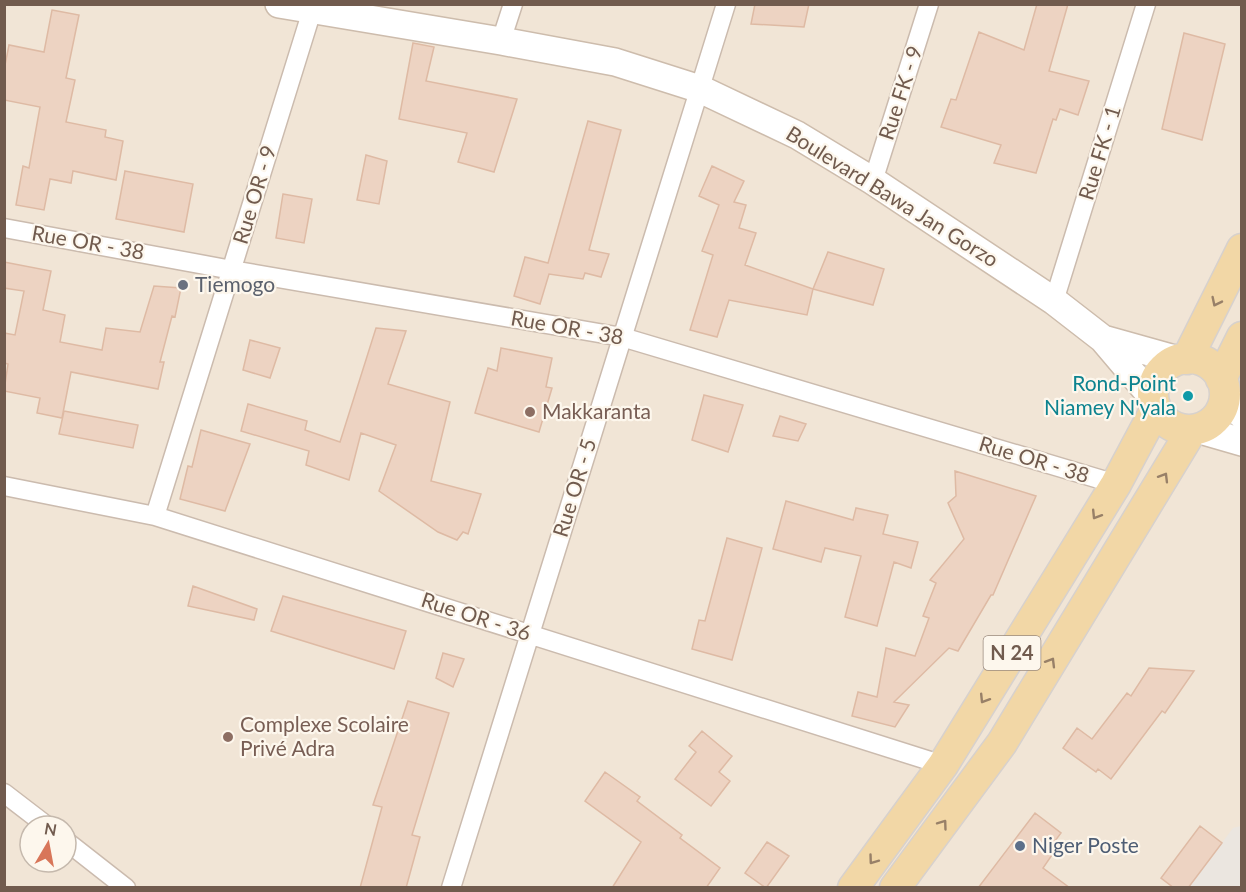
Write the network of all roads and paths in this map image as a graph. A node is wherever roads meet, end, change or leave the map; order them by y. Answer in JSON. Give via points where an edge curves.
{"nodes":[{"id":1,"x":279,"y":4,"type":"edge"},
{"id":2,"x":513,"y":4,"type":"edge"},
{"id":3,"x":726,"y":4,"type":"edge"},
{"id":4,"x":929,"y":4,"type":"edge"},
{"id":5,"x":1146,"y":4,"type":"edge"},
{"id":6,"x":313,"y":8,"type":"edge"},
{"id":7,"x":501,"y":41,"type":"junction"},
{"id":8,"x":699,"y":89,"type":"junction"},
{"id":9,"x":873,"y":181,"type":"junction"},
{"id":10,"x":4,"y":228,"type":"edge"},
{"id":11,"x":1242,"y":249,"type":"edge"},
{"id":12,"x":232,"y":270,"type":"junction"},
{"id":13,"x":1054,"y":301,"type":"junction"},
{"id":14,"x":622,"y":336,"type":"junction"},
{"id":15,"x":1242,"y":337,"type":"edge"},
{"id":16,"x":1103,"y":339,"type":"junction"},
{"id":17,"x":1183,"y":359,"type":"junction"},
{"id":18,"x":1229,"y":397,"type":"edge"},
{"id":19,"x":1154,"y":403,"type":"junction"},
{"id":20,"x":1195,"y":430,"type":"junction"},
{"id":21,"x":1242,"y":442,"type":"edge"},
{"id":22,"x":1116,"y":484,"type":"junction"},
{"id":23,"x":4,"y":486,"type":"edge"},
{"id":24,"x":155,"y":516,"type":"junction"},
{"id":25,"x":530,"y":634,"type":"junction"},
{"id":26,"x":943,"y":765,"type":"junction"},
{"id":27,"x":4,"y":793,"type":"edge"},
{"id":28,"x":31,"y":814,"type":"edge"},
{"id":29,"x":78,"y":850,"type":"edge"},
{"id":30,"x":126,"y":888,"type":"edge"},
{"id":31,"x":451,"y":888,"type":"edge"},
{"id":32,"x":853,"y":888,"type":"edge"},
{"id":33,"x":895,"y":888,"type":"edge"}],
"edges":[{"from":1,"to":6,"type":"main road","name":"Boulevard Bawa Jan Gorzo"},
{"from":2,"to":7,"type":"street"},
{"from":3,"to":8,"type":"street","name":"Rue OR - 5"},
{"from":4,"to":9,"type":"street","name":"Rue FK - 9"},
{"from":5,"to":13,"type":"street","name":"Rue FK - 1"},
{"from":6,"to":7,"type":"main road","name":"Boulevard Bawa Jan Gorzo"},
{"from":6,"to":12,"type":"street","name":"Rue OR - 9"},
{"from":7,"to":8,"type":"main road","name":"Boulevard Bawa Jan Gorzo","via":[[615,62]]},
{"from":8,"to":9,"type":"main road","name":"Boulevard Bawa Jan Gorzo","via":[[797,135]]},
{"from":8,"to":14,"type":"street","name":"Rue OR - 5"},
{"from":9,"to":13,"type":"main road","name":"Boulevard Bawa Jan Gorzo"},
{"from":10,"to":12,"type":"street","name":"Rue OR - 38"},
{"from":11,"to":17,"type":"main road","one_way":true},
{"from":12,"to":14,"type":"street","name":"Rue OR - 38"},
{"from":12,"to":24,"type":"street","name":"Rue OR - 9"},
{"from":13,"to":16,"type":"main road","name":"Boulevard Bawa Jan Gorzo"},
{"from":14,"to":22,"type":"street","name":"Rue OR - 38"},
{"from":14,"to":25,"type":"street","name":"Rue OR - 5"},
{"from":15,"to":18,"type":"main road"},
{"from":16,"to":17,"type":"main road","name":"Boulevard Bawa Jan Gorzo"},
{"from":16,"to":19,"type":"main road","name":"Boulevard Bawa Jan Gorzo"},
{"from":17,"to":18,"type":"main road","via":[[1198,360],[1215,370]]},
{"from":17,"to":19,"type":"main road","via":[[1162,370],[1156,378]]},
{"from":18,"to":20,"type":"main road","via":[[1213,421]]},
{"from":19,"to":20,"type":"main road","via":[[1171,426]]},
{"from":19,"to":22,"type":"main road","number":"N 24"},
{"from":20,"to":21,"type":"main road"},
{"from":33,"to":20,"type":"main road","number":"N 24","one_way":true,"via":[[1002,743]]},
{"from":22,"to":26,"type":"main road","number":"N 24","one_way":true},
{"from":23,"to":24,"type":"street","name":"Rue OR - 36"},
{"from":24,"to":25,"type":"street","name":"Rue OR - 36"},
{"from":25,"to":26,"type":"street","name":"Rue OR - 36"},
{"from":25,"to":31,"type":"street","name":"Rue OR - 5"},
{"from":26,"to":32,"type":"main road","number":"N 24","one_way":true},
{"from":27,"to":28,"type":"street"},
{"from":29,"to":30,"type":"street"}]}
